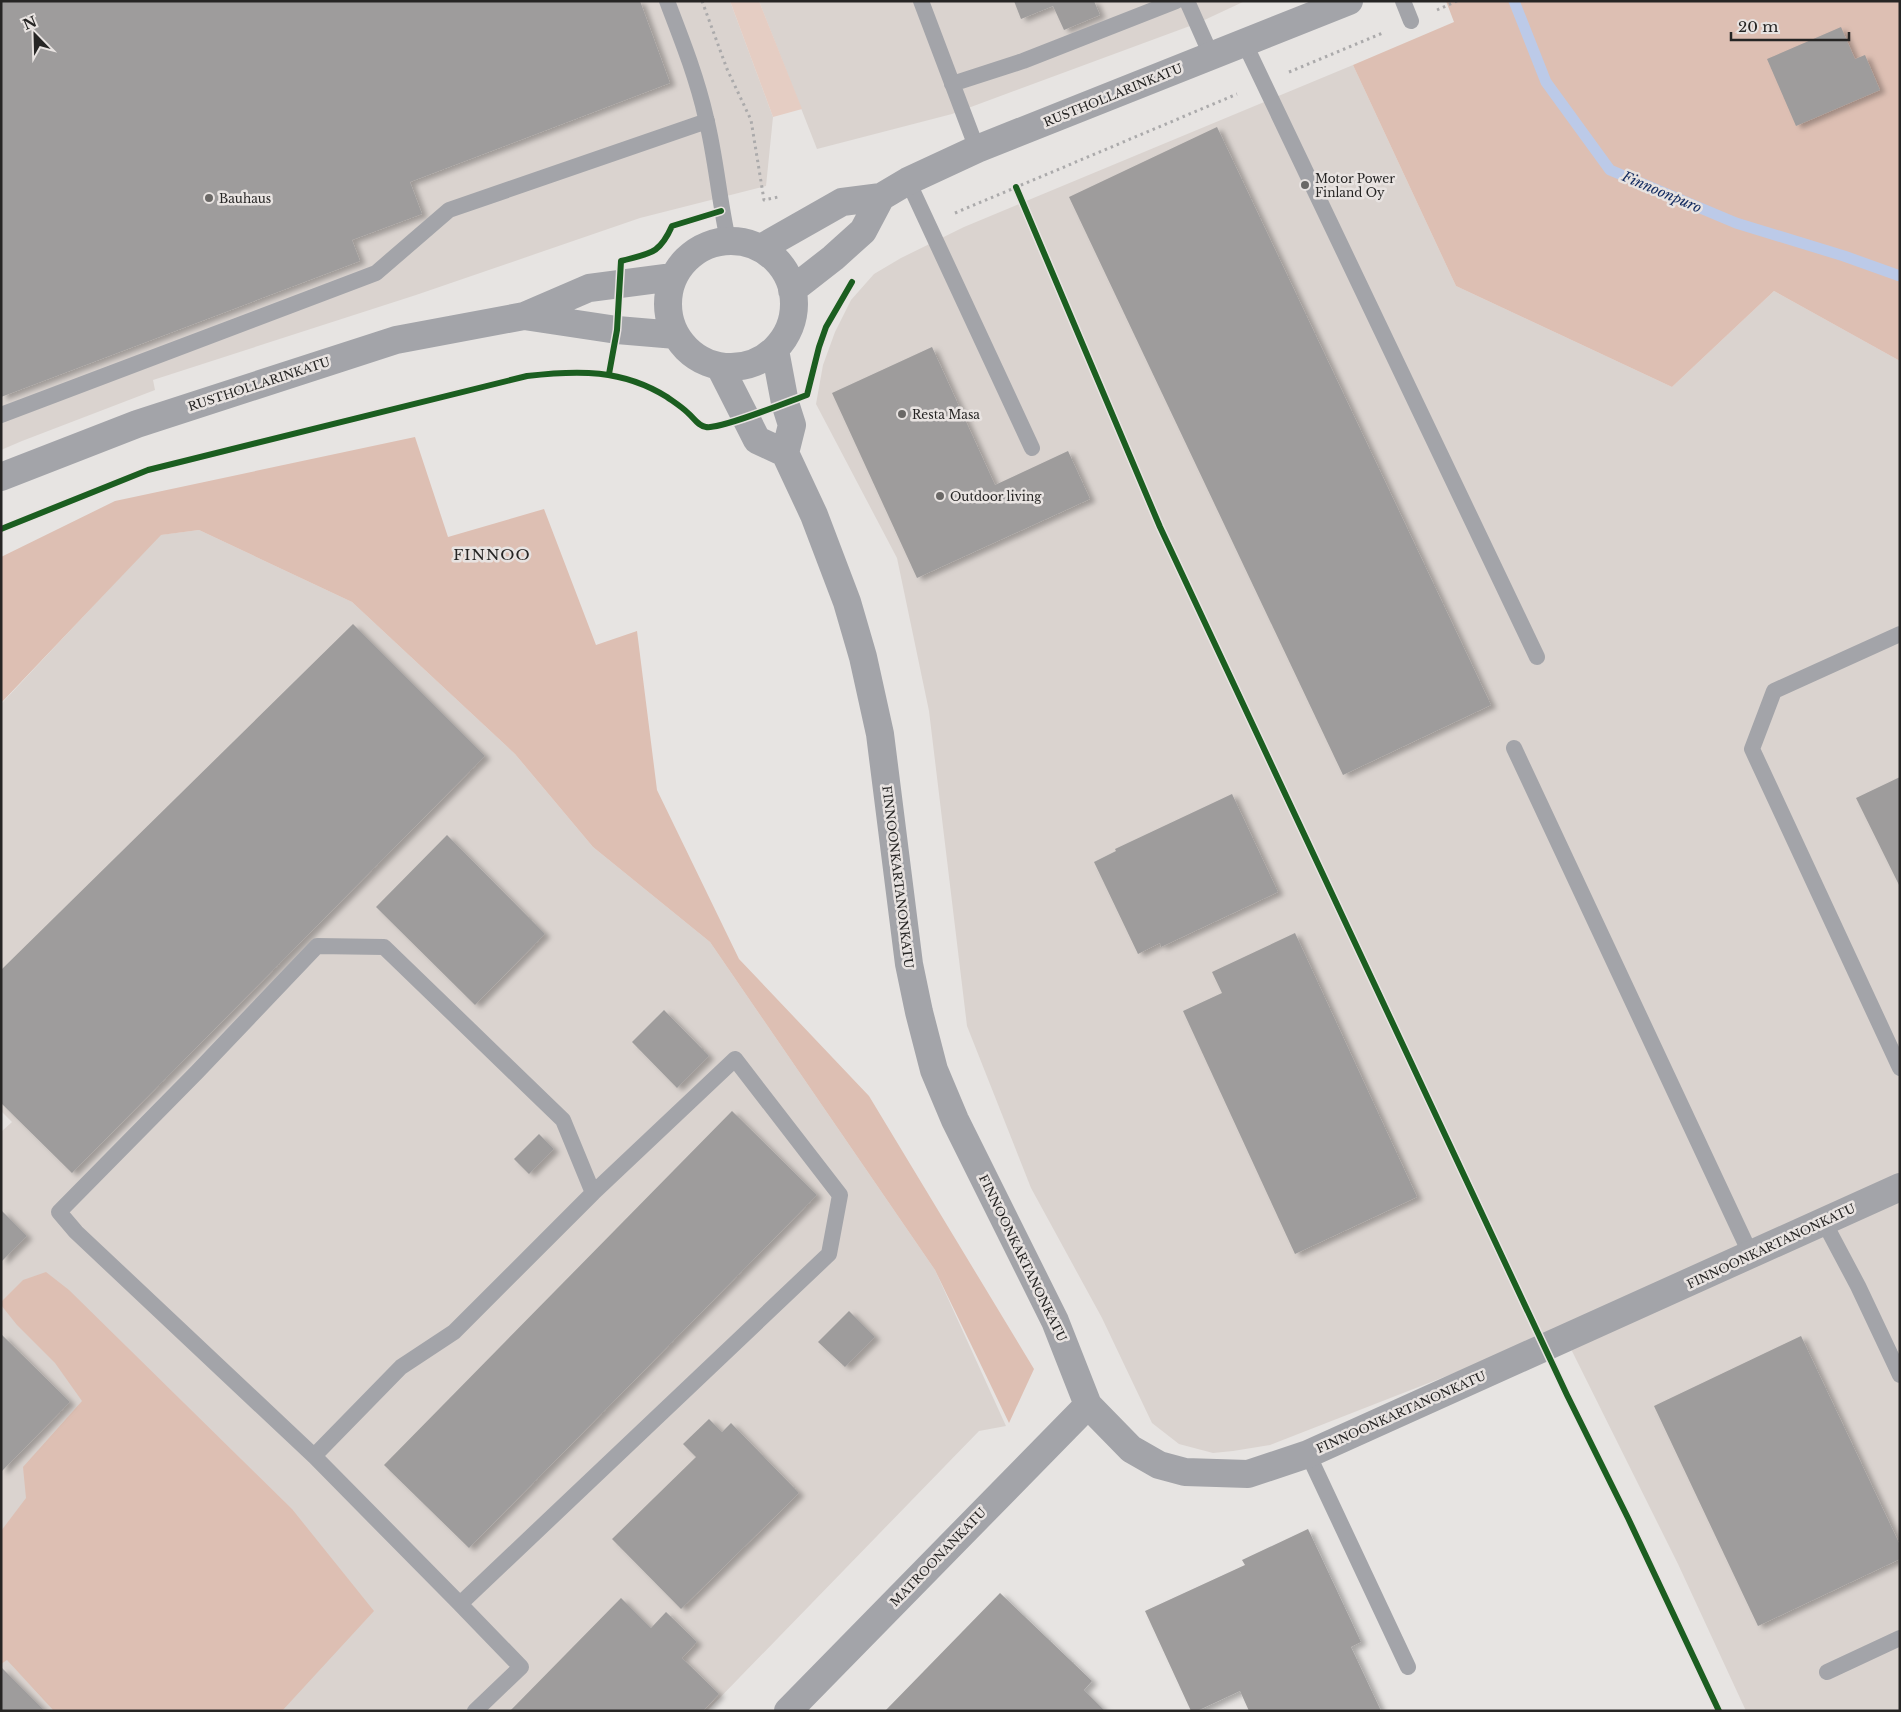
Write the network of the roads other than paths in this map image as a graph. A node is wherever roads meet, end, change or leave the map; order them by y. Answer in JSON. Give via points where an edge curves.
{"nodes":[{"id":1,"x":667,"y":1,"type":"edge"},
{"id":2,"x":921,"y":1,"type":"edge"},
{"id":3,"x":1176,"y":1,"type":"edge"},
{"id":4,"x":1187,"y":1,"type":"edge"},
{"id":5,"x":1348,"y":1,"type":"edge"},
{"id":6,"x":1402,"y":1,"type":"edge"},
{"id":7,"x":1411,"y":21,"type":"road end"},
{"id":8,"x":1244,"y":42,"type":"junction"},
{"id":9,"x":1211,"y":55,"type":"junction"},
{"id":10,"x":952,"y":84,"type":"junction"},
{"id":11,"x":707,"y":121,"type":"junction"},
{"id":12,"x":977,"y":149,"type":"junction"},
{"id":13,"x":908,"y":181,"type":"junction"},
{"id":14,"x":881,"y":197,"type":"junction"},
{"id":15,"x":728,"y":240,"type":"junction"},
{"id":16,"x":761,"y":248,"type":"junction"},
{"id":17,"x":673,"y":277,"type":"junction"},
{"id":18,"x":792,"y":290,"type":"junction"},
{"id":19,"x":524,"y":316,"type":"junction"},
{"id":20,"x":676,"y":335,"type":"junction"},
{"id":21,"x":775,"y":350,"type":"junction"},
{"id":22,"x":720,"y":367,"type":"junction"},
{"id":23,"x":1,"y":415,"type":"edge"},
{"id":24,"x":1032,"y":448,"type":"dead end"},
{"id":25,"x":785,"y":453,"type":"junction"},
{"id":26,"x":1,"y":477,"type":"edge"},
{"id":27,"x":1900,"y":634,"type":"edge"},
{"id":28,"x":1537,"y":657,"type":"dead end"},
{"id":29,"x":1514,"y":748,"type":"dead end"},
{"id":30,"x":1900,"y":1068,"type":"edge"},
{"id":31,"x":1900,"y":1187,"type":"edge"},
{"id":32,"x":593,"y":1193,"type":"junction"},
{"id":33,"x":1824,"y":1222,"type":"junction"},
{"id":34,"x":1751,"y":1255,"type":"junction"},
{"id":35,"x":1900,"y":1375,"type":"edge"},
{"id":36,"x":1088,"y":1405,"type":"junction"},
{"id":37,"x":1308,"y":1454,"type":"junction"},
{"id":38,"x":314,"y":1456,"type":"junction"},
{"id":39,"x":460,"y":1604,"type":"junction"},
{"id":40,"x":1900,"y":1638,"type":"edge"},
{"id":41,"x":1408,"y":1667,"type":"dead end"},
{"id":42,"x":1827,"y":1672,"type":"dead end"},
{"id":43,"x":475,"y":1711,"type":"edge"},
{"id":44,"x":788,"y":1711,"type":"edge"}],
"edges":[{"from":1,"to":11,"type":"lane","via":[[696,80]]},
{"from":2,"to":10,"type":"lane"},
{"from":3,"to":10,"type":"lane","via":[[1023,61]]},
{"from":4,"to":9,"type":"lane"},
{"from":5,"to":8,"type":"street","name":"RUSTHOLLARINKATU"},
{"from":6,"to":7,"type":"lane"},
{"from":8,"to":9,"type":"street","name":"RUSTHOLLARINKATU"},
{"from":8,"to":28,"type":"lane"},
{"from":9,"to":12,"type":"street","name":"RUSTHOLLARINKATU"},
{"from":10,"to":12,"type":"lane"},
{"from":11,"to":15,"type":"lane"},
{"from":11,"to":23,"type":"lane","via":[[449,210],[376,273]]},
{"from":12,"to":13,"type":"street","name":"RUSTHOLLARINKATU"},
{"from":13,"to":14,"type":"street","name":"RUSTHOLLARINKATU"},
{"from":13,"to":24,"type":"lane"},
{"from":14,"to":16,"type":"street","name":"RUSTHOLLARINKATU","via":[[842,202]]},
{"from":14,"to":18,"type":"street","via":[[863,231]]},
{"from":15,"to":16,"type":"street"},
{"from":15,"to":17,"type":"street","via":[[699,250]]},
{"from":16,"to":18,"type":"street","via":[[776,259]]},
{"from":17,"to":19,"type":"street","name":"RUSTHOLLARINKATU","via":[[589,288]]},
{"from":17,"to":20,"type":"street","via":[[668,306]]},
{"from":18,"to":21,"type":"street","via":[[794,308],[791,323]]},
{"from":19,"to":20,"type":"street","name":"RUSTHOLLARINKATU"},
{"from":19,"to":26,"type":"street","name":"RUSTHOLLARINKATU","via":[[396,340],[138,424]]},
{"from":20,"to":22,"type":"street","via":[[692,354]]},
{"from":21,"to":22,"type":"street","via":[[751,364]]},
{"from":21,"to":25,"type":"street","via":[[792,425]]},
{"from":22,"to":25,"type":"street","via":[[757,440]]},
{"from":25,"to":36,"type":"street","name":"FINNOONKARTANONKATU","via":[[814,515],[848,602],[862,657],[880,734],[909,964],[934,1070],[955,1120],[1055,1321]]},
{"from":27,"to":30,"type":"lane","via":[[1774,691],[1752,749]]},
{"from":29,"to":34,"type":"lane"},
{"from":31,"to":33,"type":"street","name":"FINNOONKARTANONKATU"},
{"from":32,"to":38,"type":"lane","via":[[454,1332],[401,1367]]},
{"from":32,"to":38,"type":"lane","via":[[563,1120],[384,947],[317,946],[58,1212]]},
{"from":32,"to":39,"type":"lane","via":[[735,1059],[840,1195],[829,1254]]},
{"from":33,"to":34,"type":"street","name":"FINNOONKARTANONKATU"},
{"from":33,"to":35,"type":"lane"},
{"from":34,"to":37,"type":"street","name":"FINNOONKARTANONKATU"},
{"from":36,"to":37,"type":"street","name":"FINNOONKARTANONKATU","via":[[1131,1449],[1159,1465],[1185,1472],[1248,1474]]},
{"from":36,"to":44,"type":"street","name":"MATROONANKATU"},
{"from":37,"to":41,"type":"lane"},
{"from":38,"to":39,"type":"lane"},
{"from":39,"to":43,"type":"lane","via":[[520,1667]]},
{"from":40,"to":42,"type":"lane"}]}
